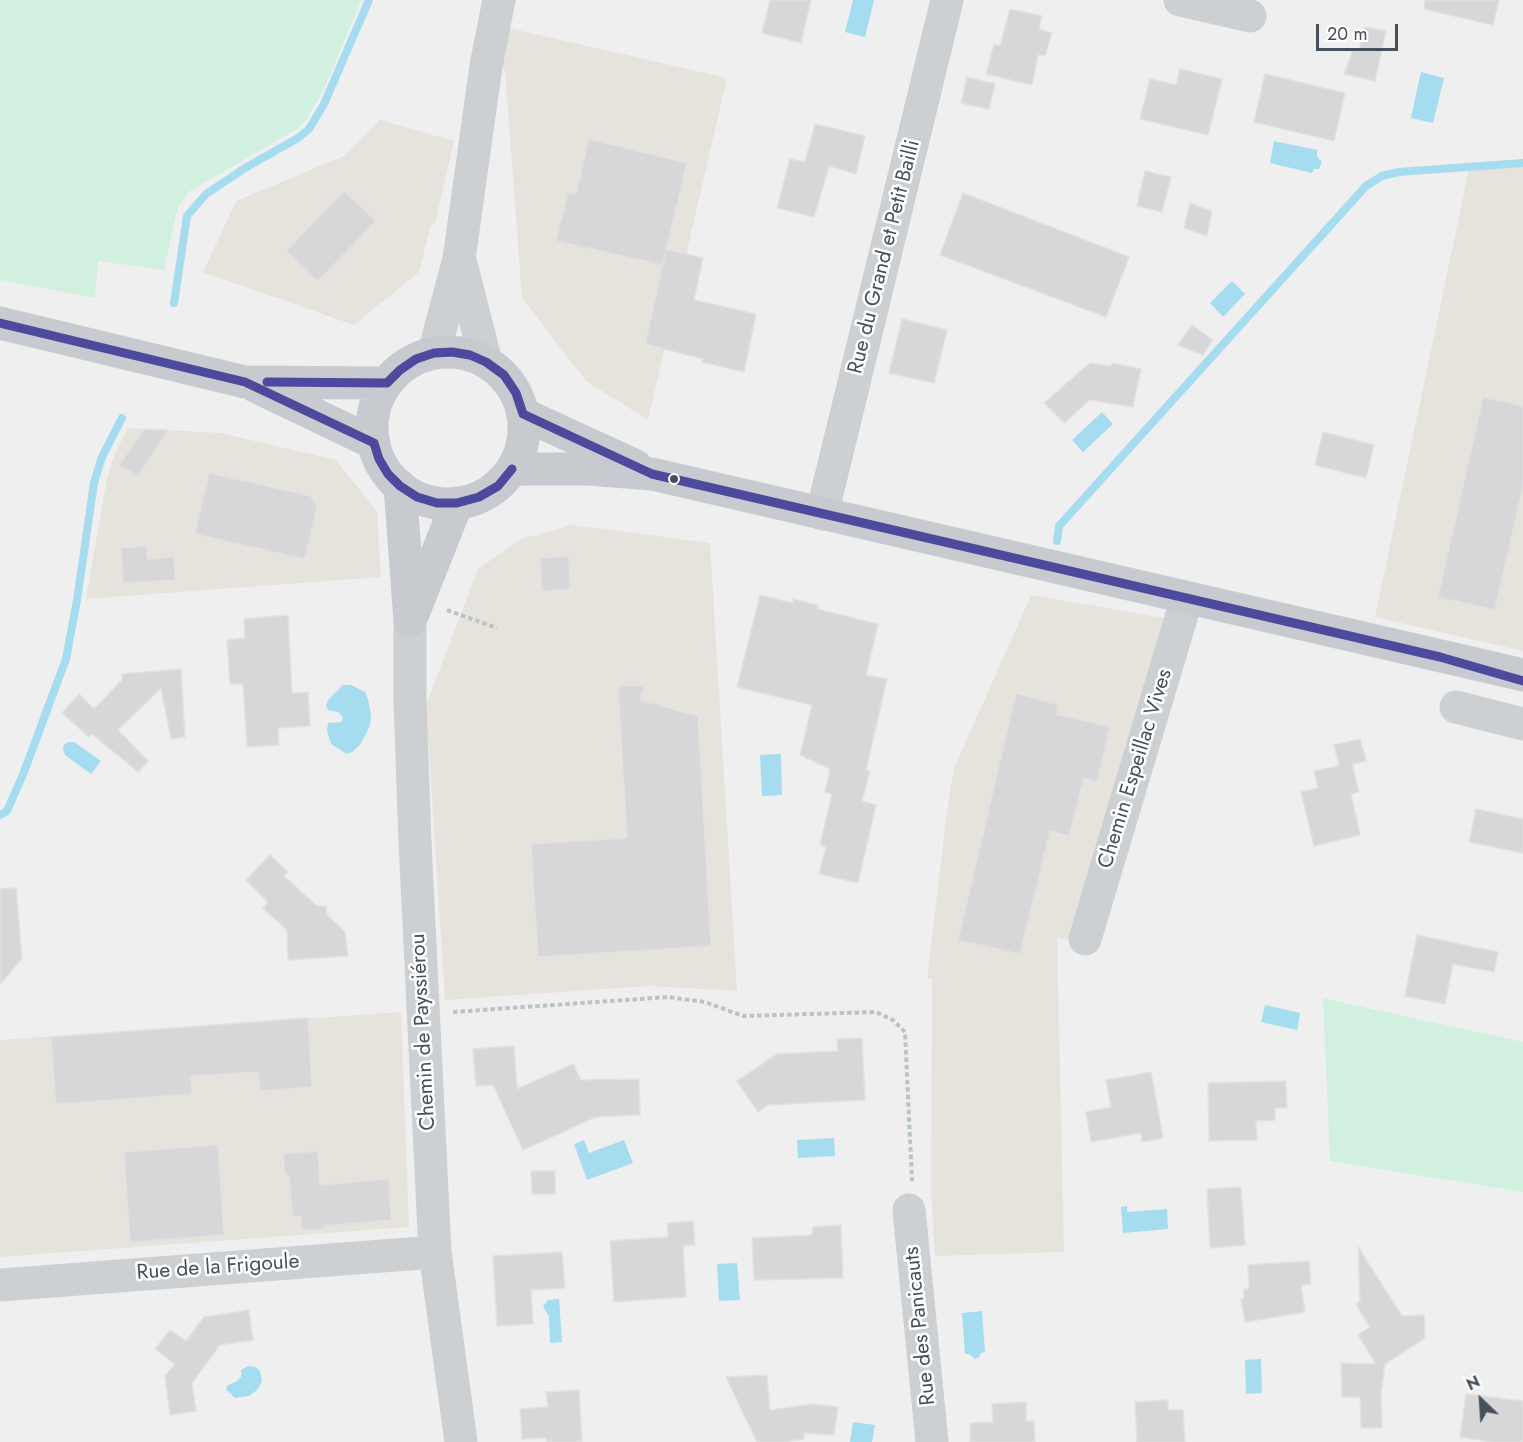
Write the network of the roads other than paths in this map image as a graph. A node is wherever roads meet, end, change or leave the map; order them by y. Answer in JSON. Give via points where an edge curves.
{"nodes":[{"id":1,"x":499,"y":0,"type":"edge"},
{"id":2,"x":947,"y":0,"type":"edge"},
{"id":3,"x":1180,"y":0,"type":"edge"},
{"id":4,"x":1250,"y":16,"type":"dead end"},
{"id":5,"x":459,"y":259,"type":"junction"},
{"id":6,"x":0,"y":323,"type":"edge"},
{"id":7,"x":434,"y":353,"type":"junction"},
{"id":8,"x":486,"y":362,"type":"junction"},
{"id":9,"x":245,"y":381,"type":"junction"},
{"id":10,"x":387,"y":383,"type":"junction"},
{"id":11,"x":523,"y":414,"type":"junction"},
{"id":12,"x":374,"y":442,"type":"junction"},
{"id":13,"x":512,"y":469,"type":"junction"},
{"id":14,"x":652,"y":474,"type":"junction"},
{"id":15,"x":400,"y":486,"type":"junction"},
{"id":16,"x":457,"y":503,"type":"junction"},
{"id":17,"x":822,"y":514,"type":"junction"},
{"id":18,"x":1187,"y":598,"type":"junction"},
{"id":19,"x":410,"y":621,"type":"junction"},
{"id":20,"x":1440,"y":657,"type":"junction"},
{"id":21,"x":1523,"y":675,"type":"edge"},
{"id":22,"x":1523,"y":681,"type":"edge"},
{"id":23,"x":1456,"y":707,"type":"dead end"},
{"id":24,"x":1523,"y":723,"type":"edge"},
{"id":25,"x":1085,"y":939,"type":"dead end"},
{"id":26,"x":909,"y":1209,"type":"road end"},
{"id":27,"x":435,"y":1252,"type":"junction"},
{"id":28,"x":0,"y":1285,"type":"edge"},
{"id":29,"x":461,"y":1442,"type":"edge"},
{"id":30,"x":932,"y":1442,"type":"edge"}],
"edges":[{"from":1,"to":5,"type":"street"},
{"from":2,"to":17,"type":"street","name":"Rue du Grand et Petit Bailli"},
{"from":3,"to":4,"type":"street"},
{"from":5,"to":7,"type":"street"},
{"from":5,"to":8,"type":"street"},
{"from":6,"to":9,"type":"main road"},
{"from":7,"to":8,"type":"main road","via":[[470,355]]},
{"from":7,"to":10,"type":"main road","via":[[400,369]]},
{"from":8,"to":11,"type":"main road","via":[[504,375]]},
{"from":9,"to":10,"type":"main road"},
{"from":9,"to":12,"type":"main road"},
{"from":10,"to":12,"type":"main road","via":[[377,402]]},
{"from":11,"to":13,"type":"main road","via":[[525,433]]},
{"from":11,"to":14,"type":"main road"},
{"from":12,"to":15,"type":"main road","via":[[383,466]]},
{"from":13,"to":14,"type":"main road"},
{"from":13,"to":16,"type":"main road","via":[[498,486]]},
{"from":14,"to":17,"type":"main road"},
{"from":15,"to":16,"type":"main road","via":[[436,503]]},
{"from":15,"to":19,"type":"main road","name":"Chemin de Payssiérou"},
{"from":16,"to":19,"type":"main road","name":"Chemin de Payssiérou"},
{"from":17,"to":18,"type":"main road"},
{"from":18,"to":20,"type":"main road"},
{"from":18,"to":25,"type":"street","name":"Chemin Espeillac Vives"},
{"from":19,"to":27,"type":"street","name":"Chemin de Payssiérou","via":[[422,1015]]},
{"from":20,"to":21,"type":"main road"},
{"from":20,"to":22,"type":"main road"},
{"from":23,"to":24,"type":"street"},
{"from":26,"to":30,"type":"street","name":"Rue des Panicauts"},
{"from":27,"to":28,"type":"street","name":"Rue de la Frigoule"},
{"from":27,"to":29,"type":"street","name":"Chemin de Payssiérou"}]}
